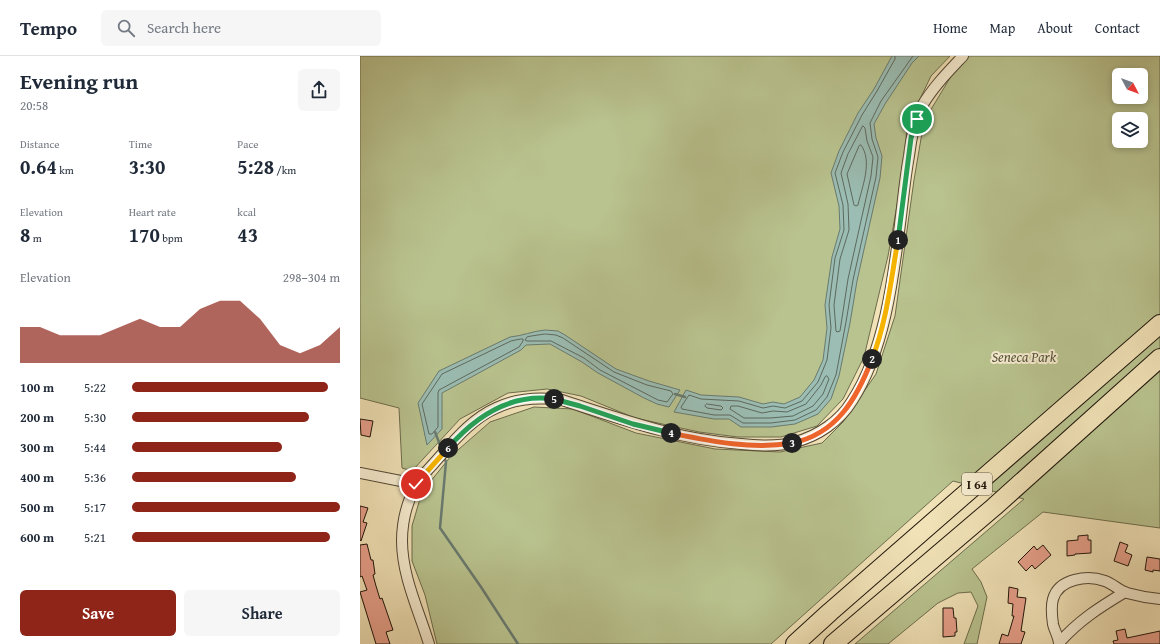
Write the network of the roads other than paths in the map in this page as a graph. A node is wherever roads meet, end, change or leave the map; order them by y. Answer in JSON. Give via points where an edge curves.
{"nodes":[{"id":1,"x":963,"y":56,"type":"edge"},
{"id":2,"x":1160,"y":324,"type":"edge"},
{"id":3,"x":1160,"y":358,"type":"edge"},
{"id":4,"x":360,"y":473,"type":"edge"},
{"id":5,"x":419,"y":480,"type":"junction"},
{"id":6,"x":1125,"y":592,"type":"junction"},
{"id":7,"x":1160,"y":600,"type":"edge"},
{"id":8,"x":1059,"y":643,"type":"edge"},
{"id":9,"x":429,"y":644,"type":"edge"},
{"id":10,"x":795,"y":644,"type":"edge"},
{"id":11,"x":833,"y":644,"type":"edge"}],
"edges":[{"from":1,"to":5,"type":"street","via":[[930,94],[917,119],[911,138],[898,240],[882,327],[864,379],[852,401],[832,423],[813,436],[782,445],[727,444],[658,431],[562,400],[526,399],[496,408],[470,425]]},
{"from":2,"to":10,"type":"highway","number":"I 64"},
{"from":3,"to":11,"type":"highway","number":"I 64","via":[[994,507]]},
{"from":4,"to":5,"type":"street"},
{"from":5,"to":9,"type":"street","via":[[406,511],[402,542],[410,585]]},
{"from":6,"to":7,"type":"street"},
{"from":6,"to":8,"type":"street","via":[[1082,620]]},
{"from":6,"to":8,"type":"street","via":[[1090,577],[1071,581],[1061,587],[1053,600],[1053,624]]}]}
